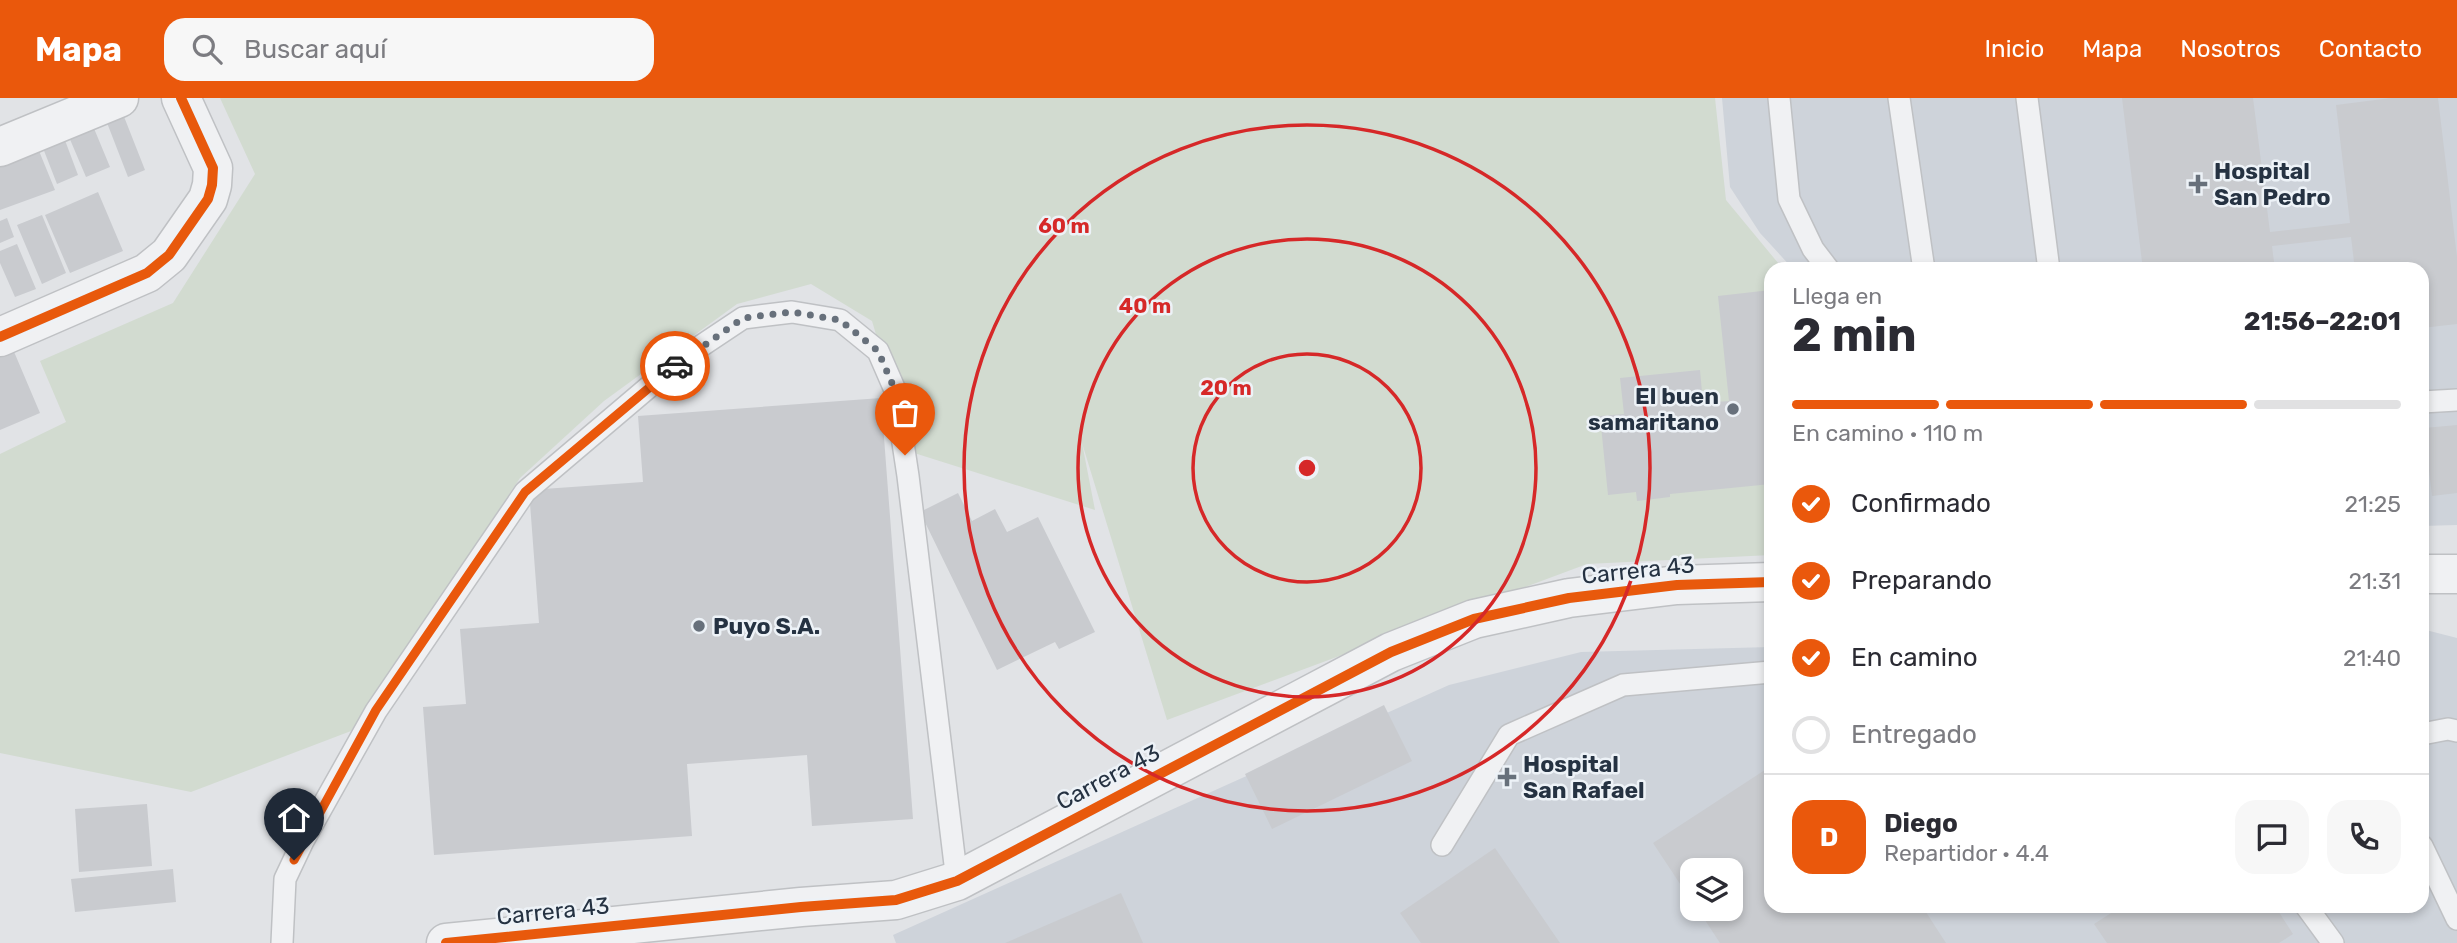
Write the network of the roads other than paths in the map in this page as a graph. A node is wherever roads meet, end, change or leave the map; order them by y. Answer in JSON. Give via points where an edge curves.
{"nodes":[{"id":1,"x":119,"y":98,"type":"edge"},
{"id":2,"x":181,"y":98,"type":"edge"},
{"id":3,"x":1779,"y":98,"type":"edge"},
{"id":4,"x":1899,"y":98,"type":"edge"},
{"id":5,"x":2027,"y":98,"type":"edge"},
{"id":6,"x":0,"y":147,"type":"edge"},
{"id":7,"x":1823,"y":262,"type":"edge"},
{"id":8,"x":1923,"y":262,"type":"edge"},
{"id":9,"x":2048,"y":262,"type":"edge"},
{"id":10,"x":0,"y":337,"type":"edge"},
{"id":11,"x":2457,"y":400,"type":"edge"},
{"id":12,"x":2429,"y":402,"type":"edge"},
{"id":13,"x":2429,"y":574,"type":"edge"},
{"id":14,"x":2457,"y":574,"type":"edge"},
{"id":15,"x":1764,"y":582,"type":"edge"},
{"id":16,"x":1764,"y":673,"type":"edge"},
{"id":17,"x":2457,"y":731,"type":"edge"},
{"id":18,"x":2429,"y":733,"type":"edge"},
{"id":19,"x":1442,"y":845,"type":"dead end"},
{"id":20,"x":2429,"y":861,"type":"edge"},
{"id":21,"x":957,"y":881,"type":"junction"},
{"id":22,"x":2311,"y":913,"type":"edge"},
{"id":23,"x":2457,"y":919,"type":"edge"},
{"id":24,"x":282,"y":943,"type":"edge"},
{"id":25,"x":446,"y":943,"type":"edge"},
{"id":26,"x":2333,"y":943,"type":"edge"}],
"edges":[{"from":1,"to":6,"type":"street"},
{"from":2,"to":10,"type":"street","via":[[213,168],[212,185],[208,199],[169,255],[147,273]]},
{"from":3,"to":7,"type":"lane","via":[[1789,199]]},
{"from":4,"to":8,"type":"lane"},
{"from":5,"to":9,"type":"lane"},
{"from":11,"to":12,"type":"lane"},
{"from":13,"to":14,"type":"street"},
{"from":15,"to":21,"type":"street","name":"Carrera 43","via":[[1677,585],[1583,596],[1474,620],[1391,652]]},
{"from":16,"to":19,"type":"lane","via":[[1623,685],[1508,735]]},
{"from":17,"to":18,"type":"lane"},
{"from":20,"to":23,"type":"lane"},
{"from":21,"to":24,"type":"lane","via":[[895,390],[878,351],[840,320],[792,312],[743,318],[683,358],[525,492],[376,710],[303,841],[285,879]]},
{"from":21,"to":25,"type":"street","name":"Carrera 43","via":[[896,900]]},
{"from":22,"to":26,"type":"lane"}]}
